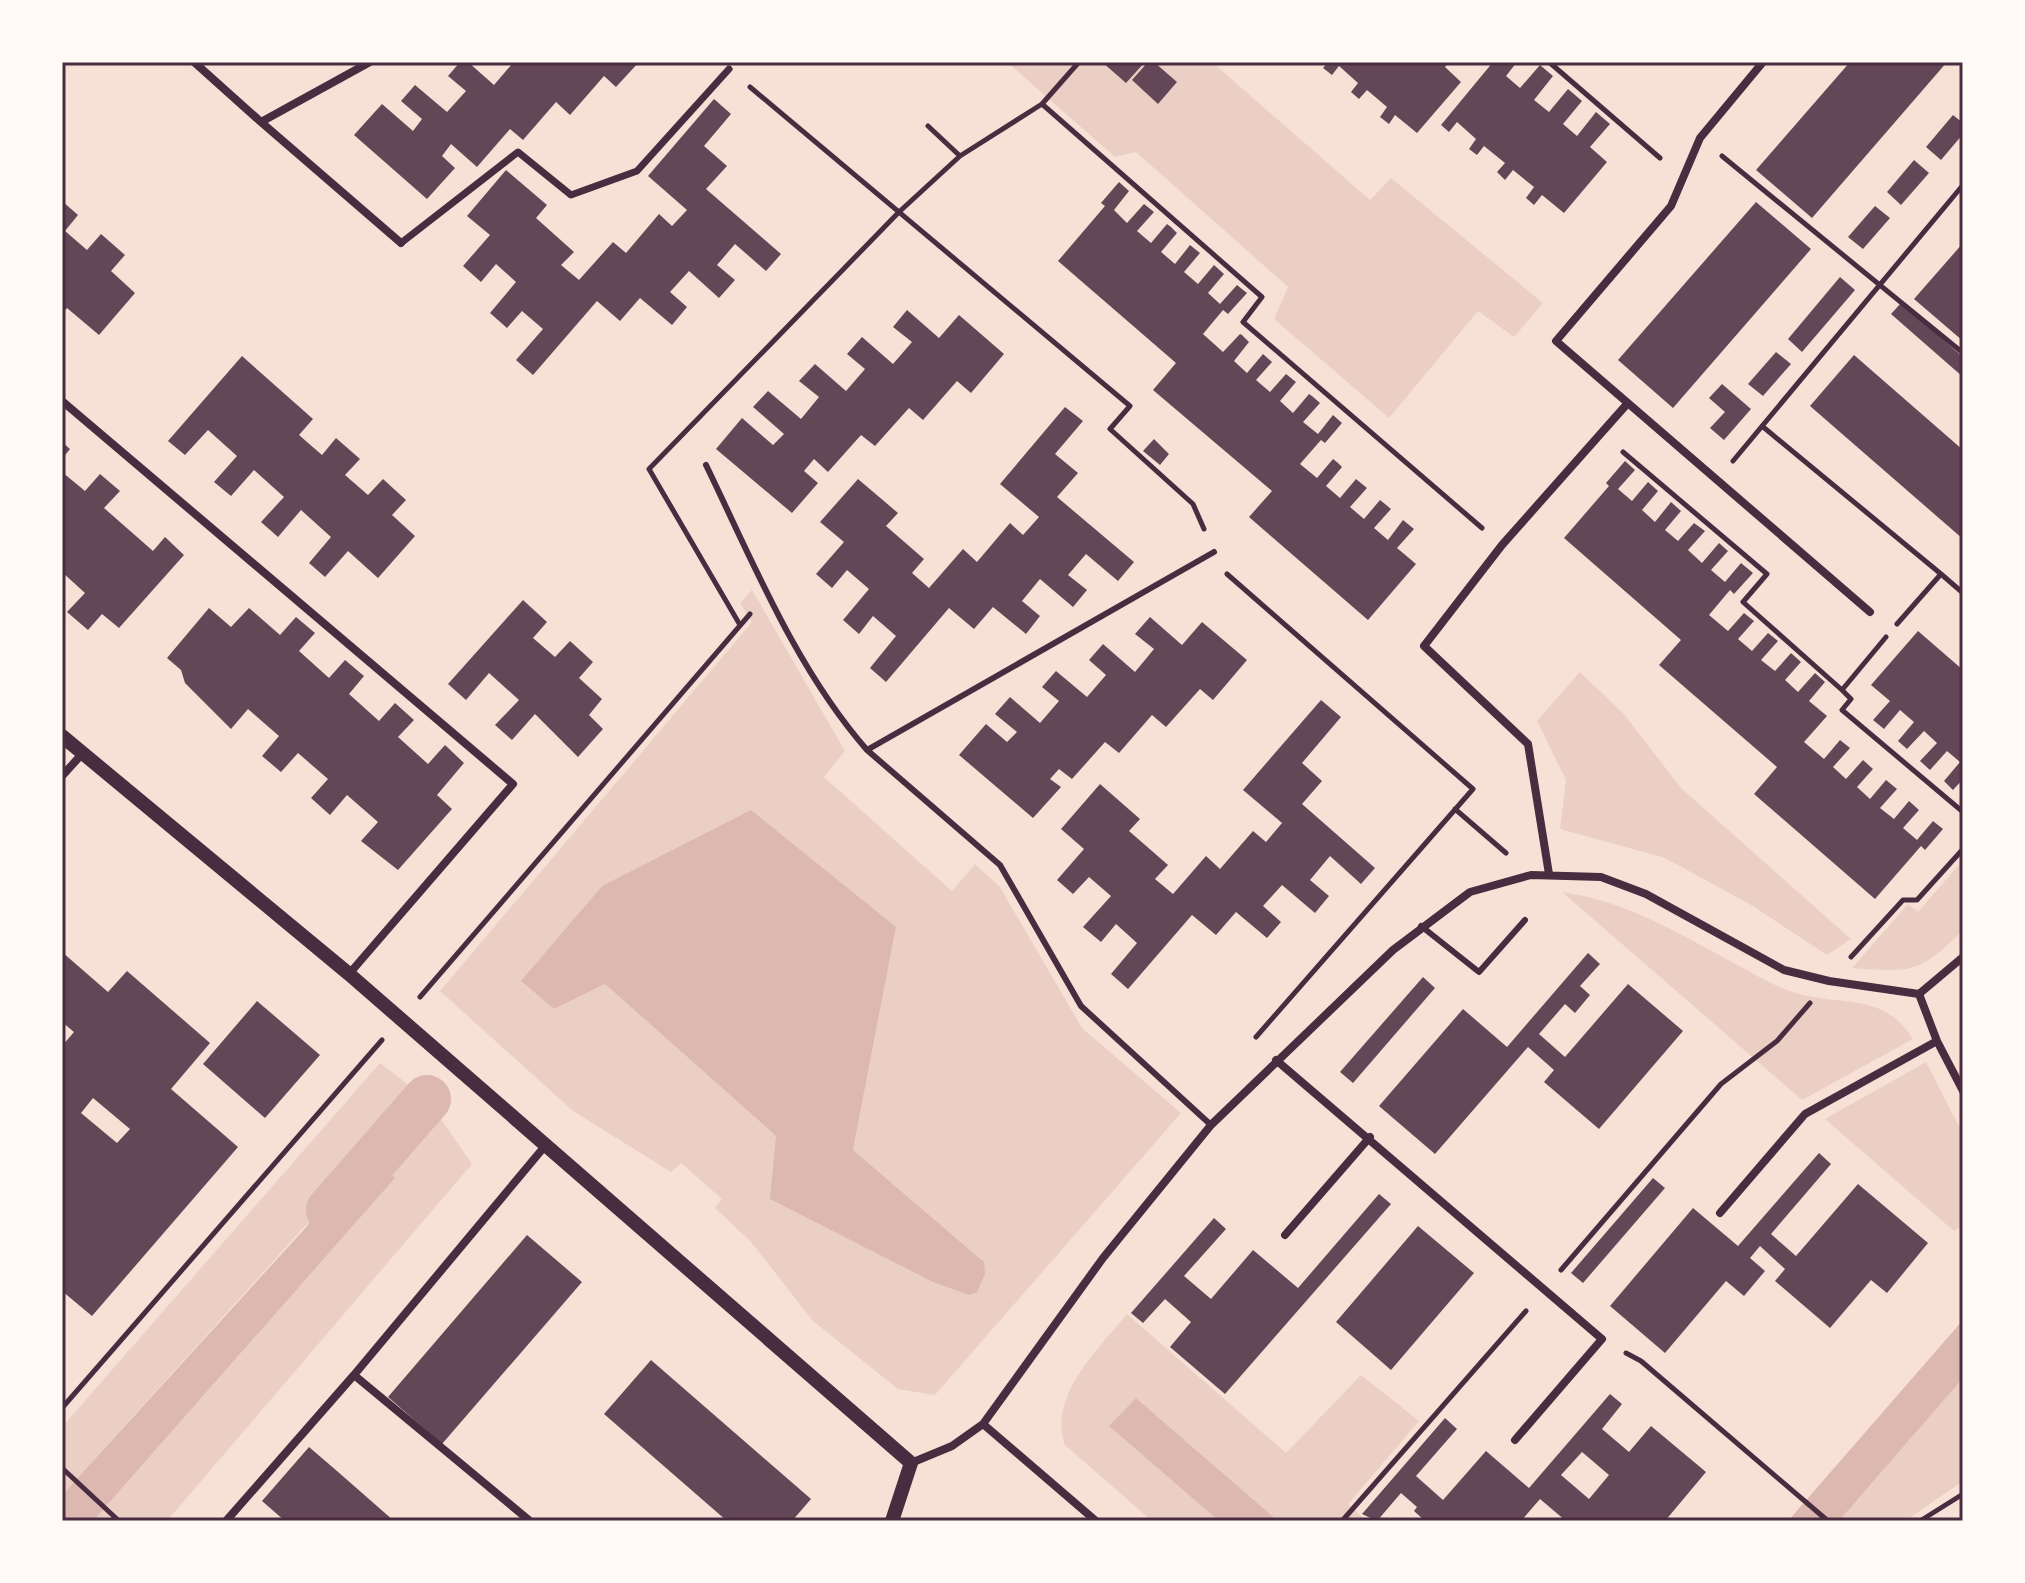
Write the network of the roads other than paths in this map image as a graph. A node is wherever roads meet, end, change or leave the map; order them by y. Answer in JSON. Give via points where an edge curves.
{"nodes":[{"id":1,"x":194,"y":62,"type":"edge"},
{"id":2,"x":370,"y":62,"type":"edge"},
{"id":3,"x":1763,"y":62,"type":"edge"},
{"id":4,"x":729,"y":69,"type":"road end"},
{"id":5,"x":261,"y":122,"type":"junction"},
{"id":6,"x":401,"y":243,"type":"joint"},
{"id":7,"x":62,"y":401,"type":"edge"},
{"id":8,"x":1627,"y":404,"type":"junction"},
{"id":9,"x":706,"y":465,"type":"dead end"},
{"id":10,"x":1214,"y":552,"type":"road end"},
{"id":11,"x":1870,"y":612,"type":"dead end"},
{"id":12,"x":62,"y":736,"type":"edge"},
{"id":13,"x":867,"y":750,"type":"junction"},
{"id":14,"x":82,"y":754,"type":"junction"},
{"id":15,"x":62,"y":776,"type":"edge"},
{"id":16,"x":1549,"y":874,"type":"junction"},
{"id":17,"x":1525,"y":920,"type":"dead end"},
{"id":18,"x":1421,"y":926,"type":"junction"},
{"id":19,"x":1963,"y":957,"type":"edge"},
{"id":20,"x":349,"y":974,"type":"junction"},
{"id":21,"x":1919,"y":994,"type":"junction"},
{"id":22,"x":1937,"y":1041,"type":"junction"},
{"id":23,"x":1276,"y":1060,"type":"junction"},
{"id":24,"x":1963,"y":1091,"type":"edge"},
{"id":25,"x":1211,"y":1125,"type":"junction"},
{"id":26,"x":1370,"y":1137,"type":"junction"},
{"id":27,"x":545,"y":1146,"type":"junction"},
{"id":28,"x":1720,"y":1213,"type":"dead end"},
{"id":29,"x":1285,"y":1235,"type":"dead end"},
{"id":30,"x":354,"y":1375,"type":"junction"},
{"id":31,"x":983,"y":1424,"type":"junction"},
{"id":32,"x":1515,"y":1440,"type":"dead end"},
{"id":33,"x":911,"y":1463,"type":"junction"},
{"id":34,"x":226,"y":1521,"type":"edge"},
{"id":35,"x":530,"y":1521,"type":"edge"},
{"id":36,"x":892,"y":1521,"type":"edge"},
{"id":37,"x":1096,"y":1521,"type":"edge"}],
"edges":[{"from":1,"to":5,"type":"street"},
{"from":2,"to":5,"type":"street"},
{"from":3,"to":8,"type":"street","via":[[1700,138],[1671,206],[1556,341]]},
{"from":4,"to":6,"type":"street","via":[[637,171],[571,195],[518,152]]},
{"from":5,"to":6,"type":"street"},
{"from":7,"to":20,"type":"street","via":[[513,784]]},
{"from":8,"to":11,"type":"street"},
{"from":8,"to":16,"type":"street","via":[[1502,545],[1424,646],[1528,744]]},
{"from":9,"to":13,"type":"lane","via":[[768,594],[835,714]]},
{"from":10,"to":13,"type":"lane"},
{"from":12,"to":14,"type":"street"},
{"from":13,"to":25,"type":"lane","via":[[1000,865],[1081,1006]]},
{"from":14,"to":15,"type":"street"},
{"from":14,"to":20,"type":"street"},
{"from":16,"to":18,"type":"street","via":[[1470,892]]},
{"from":16,"to":21,"type":"street","via":[[1601,877],[1646,894],[1784,970]]},
{"from":17,"to":18,"type":"lane","via":[[1479,972]]},
{"from":18,"to":23,"type":"street"},
{"from":19,"to":21,"type":"street"},
{"from":20,"to":27,"type":"street"},
{"from":21,"to":22,"type":"street"},
{"from":22,"to":24,"type":"street"},
{"from":22,"to":28,"type":"street","via":[[1805,1114]]},
{"from":23,"to":25,"type":"street"},
{"from":23,"to":26,"type":"street"},
{"from":25,"to":31,"type":"street","via":[[1103,1258]]},
{"from":26,"to":29,"type":"street"},
{"from":26,"to":32,"type":"street","via":[[1602,1339]]},
{"from":27,"to":30,"type":"street"},
{"from":27,"to":33,"type":"street"},
{"from":30,"to":34,"type":"street"},
{"from":30,"to":35,"type":"street"},
{"from":31,"to":33,"type":"street","via":[[952,1446]]},
{"from":31,"to":37,"type":"street"},
{"from":33,"to":36,"type":"street"}]}
